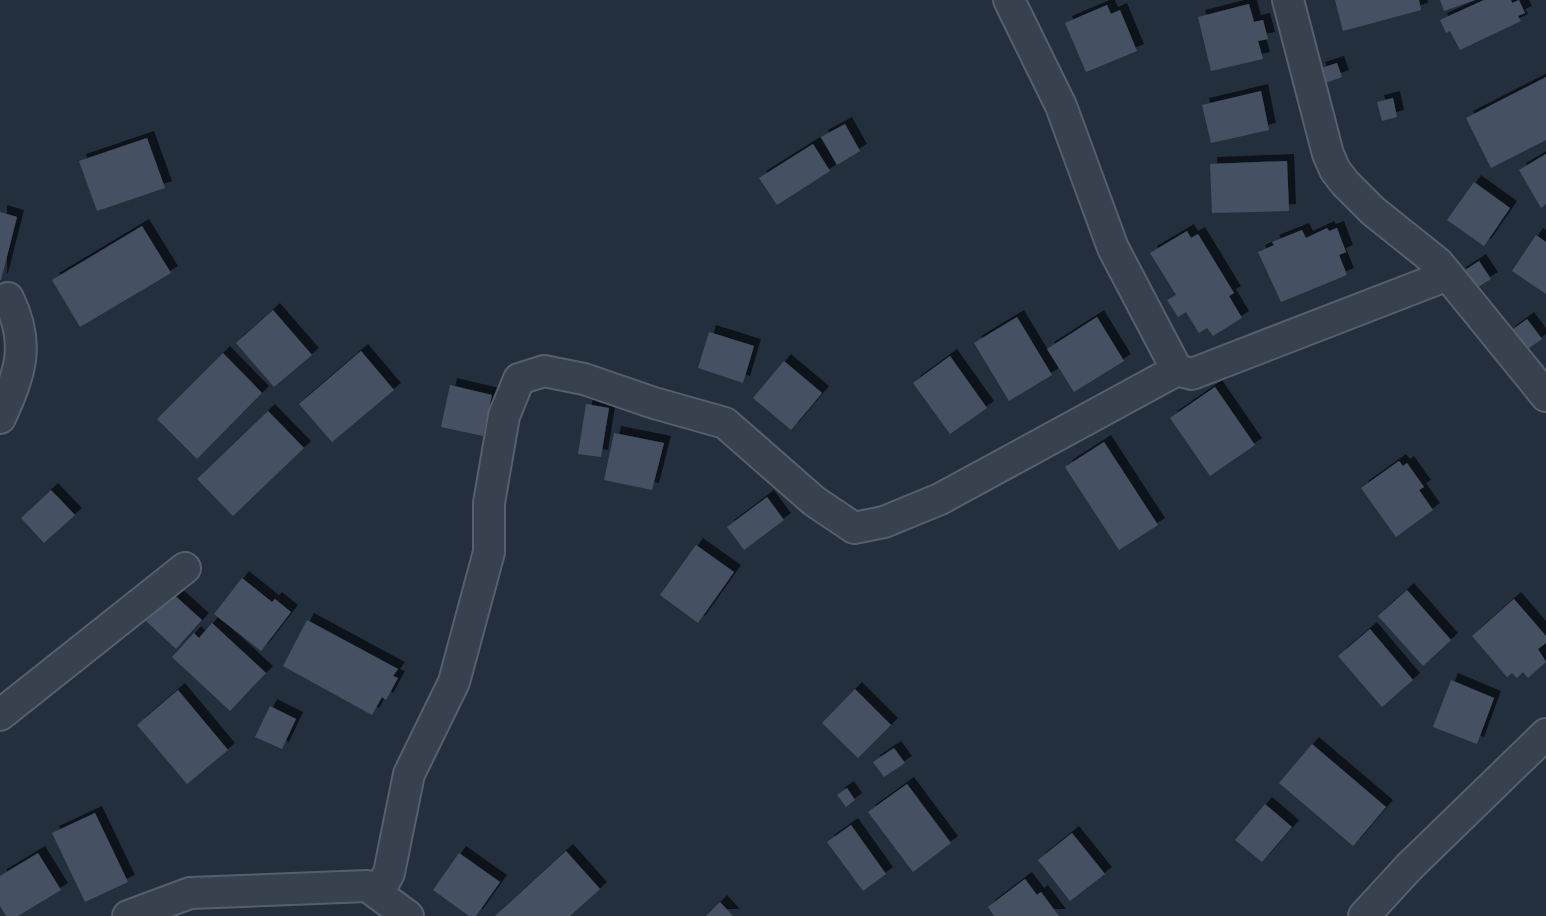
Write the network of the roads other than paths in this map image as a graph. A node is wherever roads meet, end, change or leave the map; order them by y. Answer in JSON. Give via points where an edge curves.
{"nodes":[{"id":1,"x":1009,"y":0,"type":"edge"},
{"id":2,"x":1288,"y":0,"type":"edge"},
{"id":3,"x":1448,"y":275,"type":"junction"},
{"id":4,"x":8,"y":298,"type":"dead end"},
{"id":5,"x":1177,"y":370,"type":"junction"},
{"id":6,"x":1546,"y":396,"type":"edge"},
{"id":7,"x":0,"y":418,"type":"edge"},
{"id":8,"x":185,"y":568,"type":"dead end"},
{"id":9,"x":0,"y":715,"type":"edge"},
{"id":10,"x":1546,"y":734,"type":"edge"},
{"id":11,"x":378,"y":893,"type":"junction"},
{"id":12,"x":128,"y":916,"type":"edge"},
{"id":13,"x":408,"y":916,"type":"edge"},
{"id":14,"x":1364,"y":916,"type":"edge"}],
"edges":[{"from":1,"to":5,"type":"street","via":[[1061,106],[1113,248]]},
{"from":2,"to":3,"type":"street","via":[[1335,170],[1373,211]]},
{"from":3,"to":5,"type":"street","via":[[1192,374]]},
{"from":3,"to":6,"type":"street"},
{"from":4,"to":7,"type":"street","via":[[20,325],[20,358]]},
{"from":5,"to":11,"type":"street","via":[[940,499],[854,528],[814,501],[725,423],[584,379],[544,371],[519,379],[504,416],[489,503],[489,552],[454,682],[409,774],[389,873]]},
{"from":8,"to":9,"type":"street"},
{"from":10,"to":14,"type":"street"},
{"from":11,"to":12,"type":"street","via":[[367,886],[190,893]]},
{"from":11,"to":13,"type":"street"}]}
